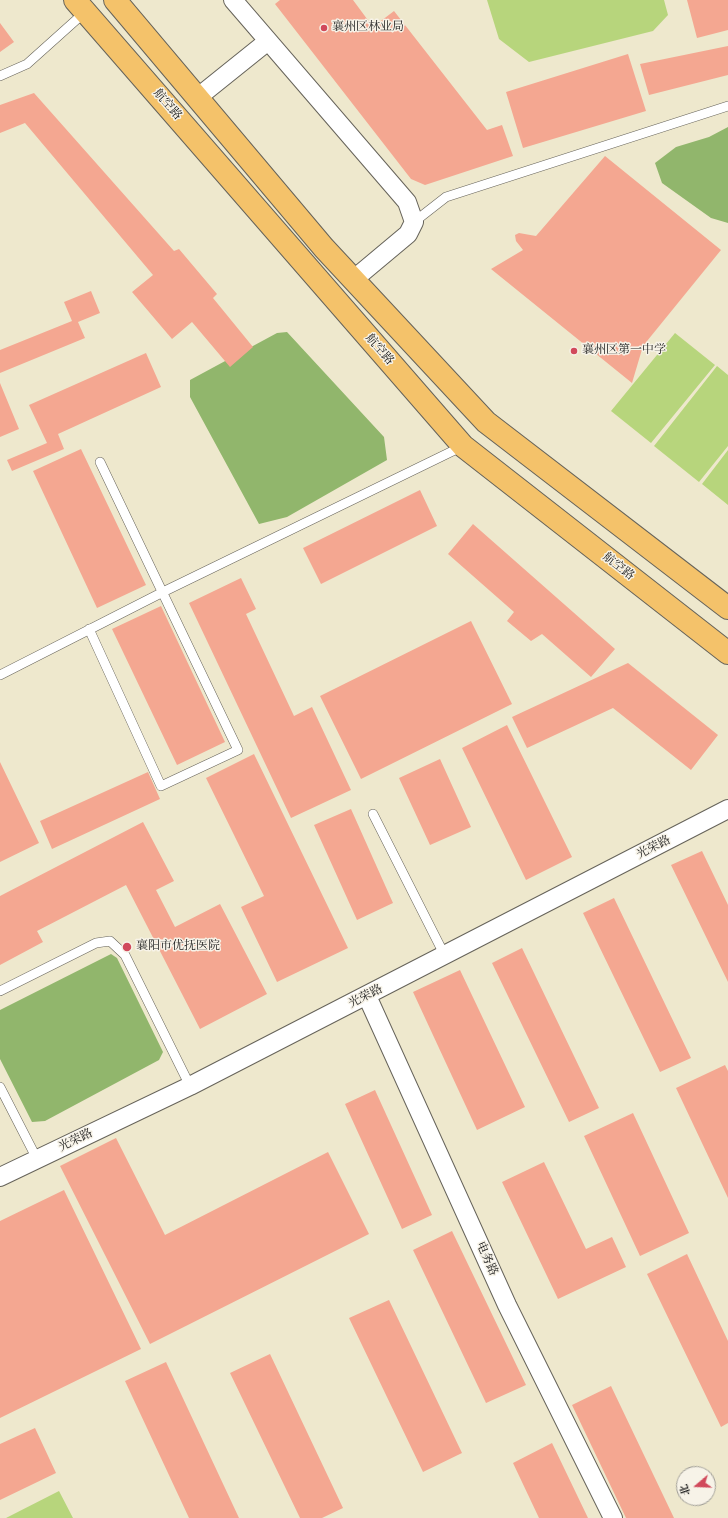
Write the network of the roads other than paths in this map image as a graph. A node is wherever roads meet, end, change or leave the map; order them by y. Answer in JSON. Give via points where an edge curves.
{"nodes":[{"id":1,"x":115,"y":0,"type":"edge"},
{"id":2,"x":233,"y":0,"type":"edge"},
{"id":3,"x":80,"y":6,"type":"edge"},
{"id":4,"x":268,"y":41,"type":"junction"},
{"id":5,"x":0,"y":76,"type":"edge"},
{"id":6,"x":197,"y":98,"type":"junction"},
{"id":7,"x":728,"y":106,"type":"edge"},
{"id":8,"x":414,"y":222,"type":"junction"},
{"id":9,"x":353,"y":280,"type":"junction"},
{"id":10,"x":463,"y":446,"type":"junction"},
{"id":11,"x":100,"y":462,"type":"dead end"},
{"id":12,"x":163,"y":592,"type":"junction"},
{"id":13,"x":728,"y":608,"type":"edge"},
{"id":14,"x":90,"y":629,"type":"junction"},
{"id":15,"x":728,"y":653,"type":"edge"},
{"id":16,"x":0,"y":675,"type":"edge"},
{"id":17,"x":728,"y":810,"type":"edge"},
{"id":18,"x":372,"y":814,"type":"dead end"},
{"id":19,"x":444,"y":956,"type":"junction"},
{"id":20,"x":0,"y":991,"type":"edge"},
{"id":21,"x":367,"y":996,"type":"junction"},
{"id":22,"x":190,"y":1086,"type":"junction"},
{"id":23,"x":0,"y":1087,"type":"edge"},
{"id":24,"x":37,"y":1159,"type":"junction"},
{"id":25,"x":0,"y":1177,"type":"edge"},
{"id":26,"x":613,"y":1518,"type":"edge"}],
"edges":[{"from":1,"to":6,"type":"main road"},
{"from":2,"to":4,"type":"street"},
{"from":3,"to":5,"type":"lane","via":[[27,64]]},
{"from":3,"to":10,"type":"main road","name":"航空路"},
{"from":4,"to":6,"type":"street"},
{"from":4,"to":8,"type":"street","via":[[406,202]]},
{"from":6,"to":9,"type":"main road"},
{"from":7,"to":8,"type":"lane","via":[[446,197]]},
{"from":8,"to":9,"type":"street","via":[[408,234]]},
{"from":9,"to":13,"type":"main road","via":[[486,422]]},
{"from":10,"to":12,"type":"lane"},
{"from":10,"to":15,"type":"main road","name":"航空路"},
{"from":11,"to":12,"type":"lane"},
{"from":12,"to":14,"type":"lane"},
{"from":12,"to":14,"type":"lane","via":[[238,750],[161,786]]},
{"from":14,"to":16,"type":"lane"},
{"from":17,"to":19,"type":"street","name":"光荣路"},
{"from":18,"to":19,"type":"lane"},
{"from":19,"to":21,"type":"street","name":"光荣路"},
{"from":20,"to":22,"type":"lane","via":[[96,943],[110,942],[125,955]]},
{"from":21,"to":22,"type":"street","name":"光荣路"},
{"from":21,"to":26,"type":"street","name":"电务路","via":[[507,1305]]},
{"from":22,"to":24,"type":"street","name":"光荣路"},
{"from":23,"to":24,"type":"lane"},
{"from":24,"to":25,"type":"street","name":"光荣路"}]}
